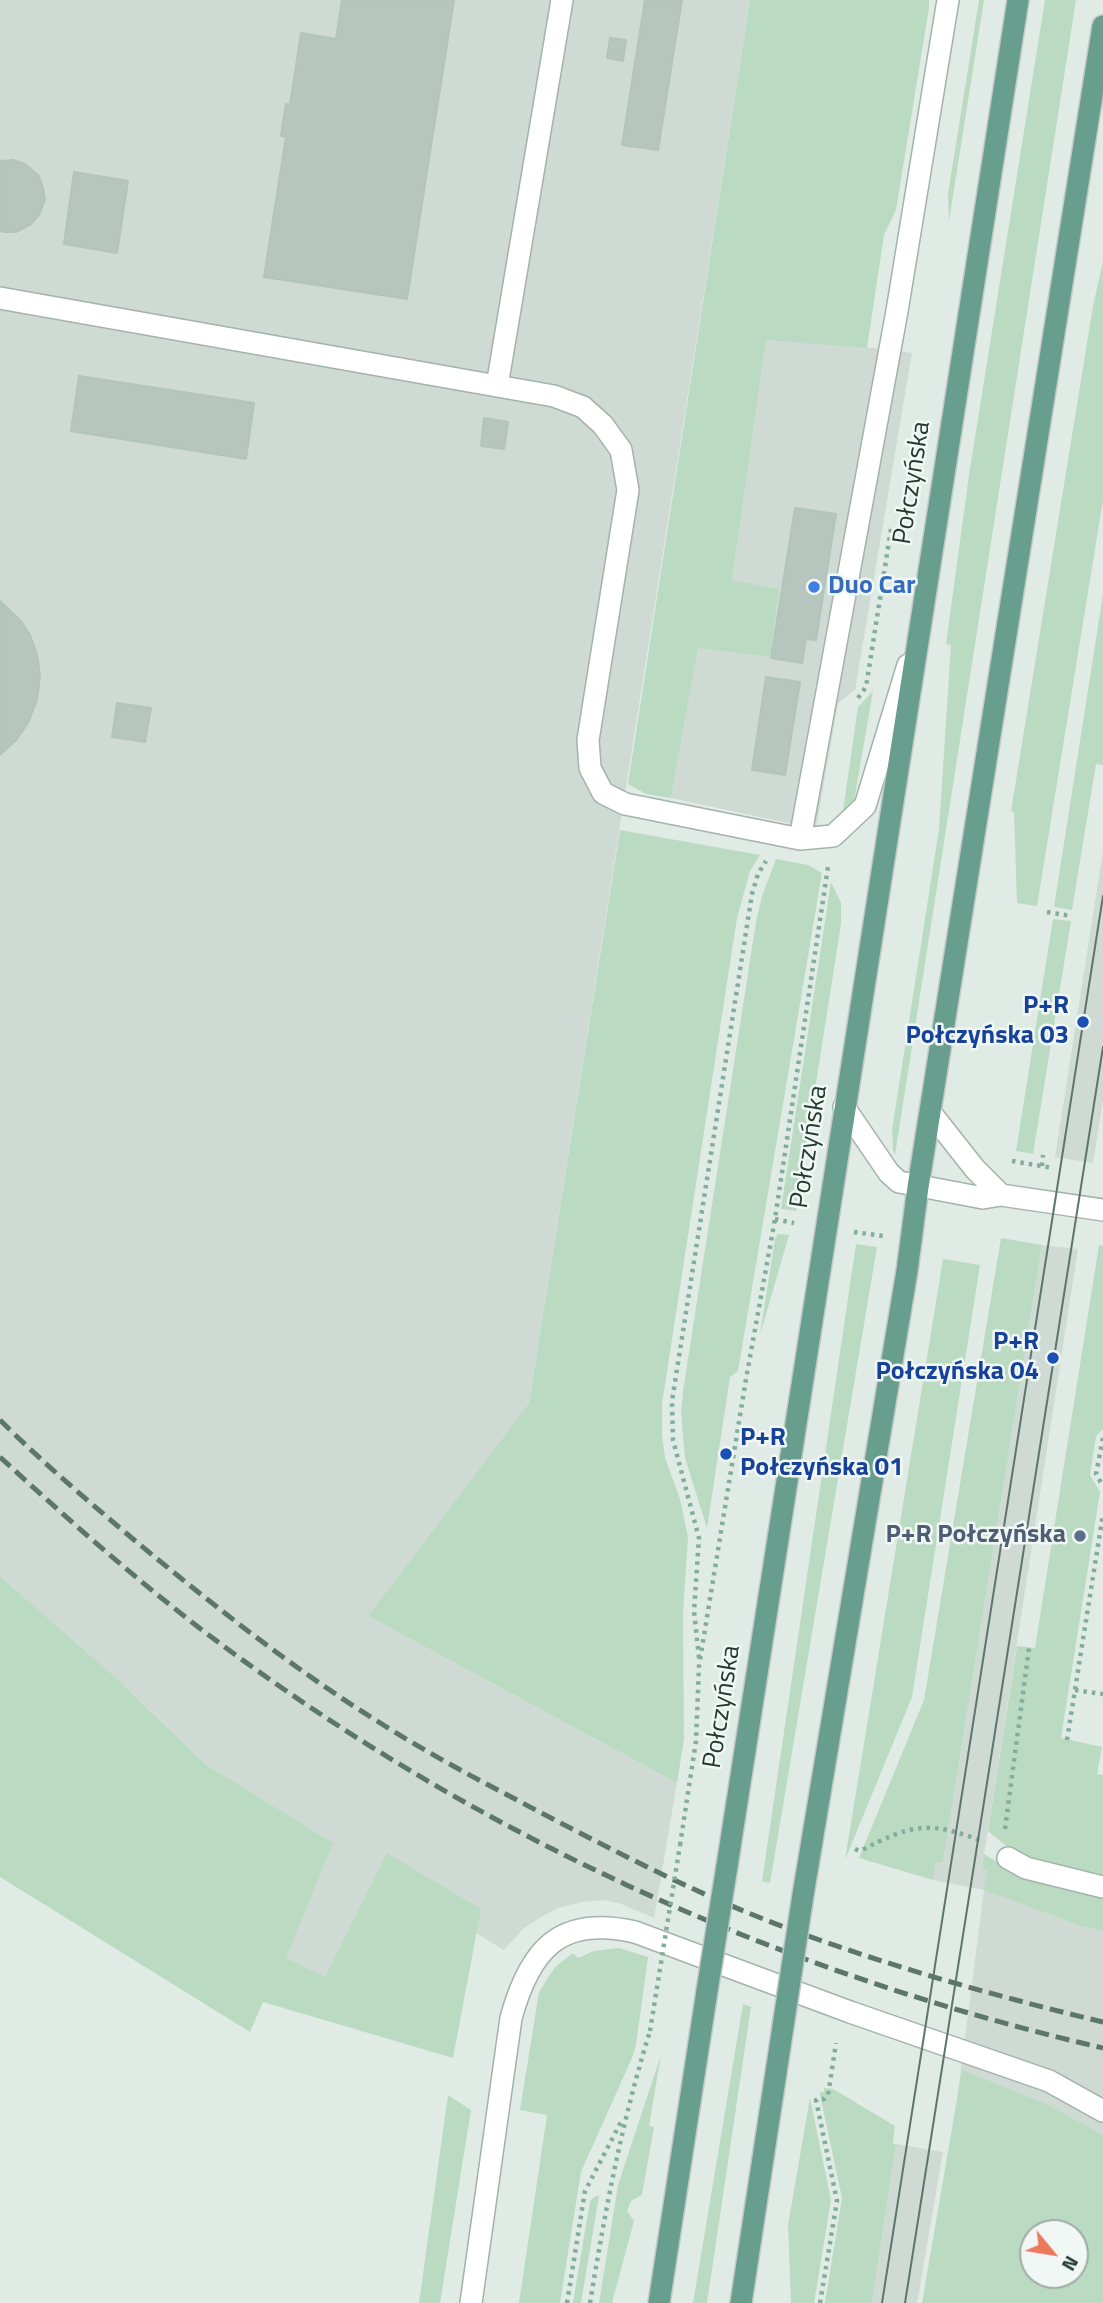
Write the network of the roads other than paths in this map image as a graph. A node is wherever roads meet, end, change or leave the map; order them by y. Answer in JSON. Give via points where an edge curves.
{"nodes":[{"id":1,"x":562,"y":0,"type":"edge"},
{"id":2,"x":948,"y":0,"type":"edge"},
{"id":3,"x":1018,"y":0,"type":"edge"},
{"id":4,"x":1103,"y":26,"type":"edge"},
{"id":5,"x":0,"y":298,"type":"edge"},
{"id":6,"x":497,"y":386,"type":"junction"},
{"id":7,"x":919,"y":626,"type":"junction"},
{"id":8,"x":800,"y":839,"type":"junction"},
{"id":9,"x":844,"y":1107,"type":"junction"},
{"id":10,"x":930,"y":1112,"type":"junction"},
{"id":11,"x":918,"y":1187,"type":"junction"},
{"id":12,"x":1001,"y":1195,"type":"junction"},
{"id":13,"x":1103,"y":1210,"type":"edge"},
{"id":14,"x":1008,"y":1858,"type":"road end"},
{"id":15,"x":1103,"y":1887,"type":"edge"},
{"id":16,"x":1103,"y":2111,"type":"edge"},
{"id":17,"x":471,"y":2303,"type":"edge"},
{"id":18,"x":659,"y":2303,"type":"edge"},
{"id":19,"x":741,"y":2303,"type":"edge"}],
"edges":[{"from":1,"to":6,"type":"lane"},
{"from":2,"to":8,"type":"lane"},
{"from":3,"to":7,"type":"main road","name":"Połczyńska"},
{"from":4,"to":10,"type":"main road"},
{"from":5,"to":6,"type":"lane"},
{"from":6,"to":8,"type":"lane","via":[[554,396],[583,407],[621,450],[628,489],[588,740],[590,768],[603,793],[625,804]]},
{"from":7,"to":8,"type":"lane","via":[[865,806],[832,836]]},
{"from":7,"to":9,"type":"main road","name":"Połczyńska"},
{"from":9,"to":11,"type":"lane","via":[[889,1173],[899,1182]]},
{"from":9,"to":18,"type":"main road","name":"Połczyńska","bridge":true},
{"from":10,"to":11,"type":"main road"},
{"from":10,"to":12,"type":"lane"},
{"from":11,"to":12,"type":"lane","via":[[983,1198]]},
{"from":11,"to":19,"type":"main road","bridge":true},
{"from":12,"to":13,"type":"lane"},
{"from":14,"to":15,"type":"lane","via":[[1026,1868]]},
{"from":16,"to":17,"type":"lane","via":[[1049,2081],[635,1932],[603,1927],[572,1930],[541,1954],[527,1972],[511,2018]]}]}
